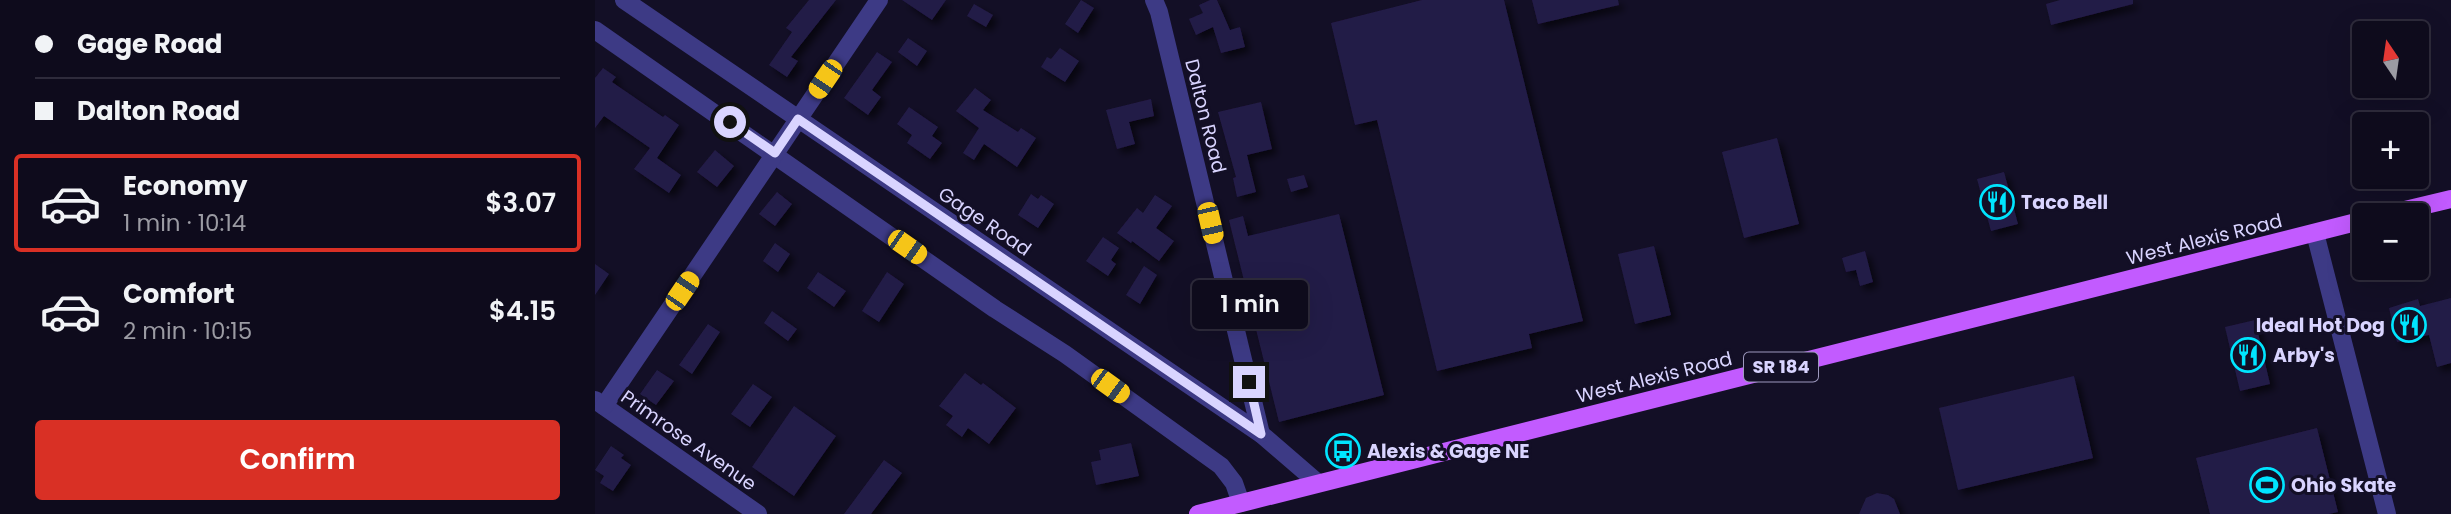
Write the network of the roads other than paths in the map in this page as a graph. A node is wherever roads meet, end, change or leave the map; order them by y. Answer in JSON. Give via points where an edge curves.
{"nodes":[{"id":1,"x":624,"y":0,"type":"edge"},
{"id":2,"x":879,"y":0,"type":"edge"},
{"id":3,"x":1156,"y":6,"type":"edge"},
{"id":4,"x":595,"y":30,"type":"edge"},
{"id":5,"x":798,"y":119,"type":"junction"},
{"id":6,"x":775,"y":153,"type":"junction"},
{"id":7,"x":2451,"y":199,"type":"edge"},
{"id":8,"x":2429,"y":204,"type":"edge"},
{"id":9,"x":2352,"y":223,"type":"edge"},
{"id":10,"x":2315,"y":233,"type":"junction"},
{"id":11,"x":599,"y":403,"type":"edge"},
{"id":12,"x":1261,"y":434,"type":"junction"},
{"id":13,"x":1318,"y":483,"type":"junction"},
{"id":14,"x":1241,"y":503,"type":"junction"},
{"id":15,"x":758,"y":514,"type":"edge"},
{"id":16,"x":1198,"y":514,"type":"edge"},
{"id":17,"x":2387,"y":514,"type":"edge"}],
"edges":[{"from":1,"to":5,"type":"street","name":"Gage Road"},
{"from":2,"to":5,"type":"street"},
{"from":3,"to":12,"type":"street","name":"Dalton Road"},
{"from":4,"to":6,"type":"street"},
{"from":5,"to":6,"type":"street"},
{"from":5,"to":12,"type":"street","name":"Gage Road"},
{"from":6,"to":11,"type":"street"},
{"from":6,"to":14,"type":"street","via":[[1221,466]]},
{"from":7,"to":8,"type":"main road"},
{"from":9,"to":10,"type":"main road","name":"West Alexis Road","number":"SR 184"},
{"from":10,"to":13,"type":"main road","name":"West Alexis Road","number":"SR 184"},
{"from":10,"to":17,"type":"street"},
{"from":11,"to":15,"type":"street","name":"Primrose Avenue"},
{"from":12,"to":13,"type":"street","name":"Gage Road"},
{"from":13,"to":14,"type":"main road","name":"West Alexis Road","number":"SR 184"},
{"from":14,"to":16,"type":"main road","name":"West Alexis Road","number":"SR 184"}]}
